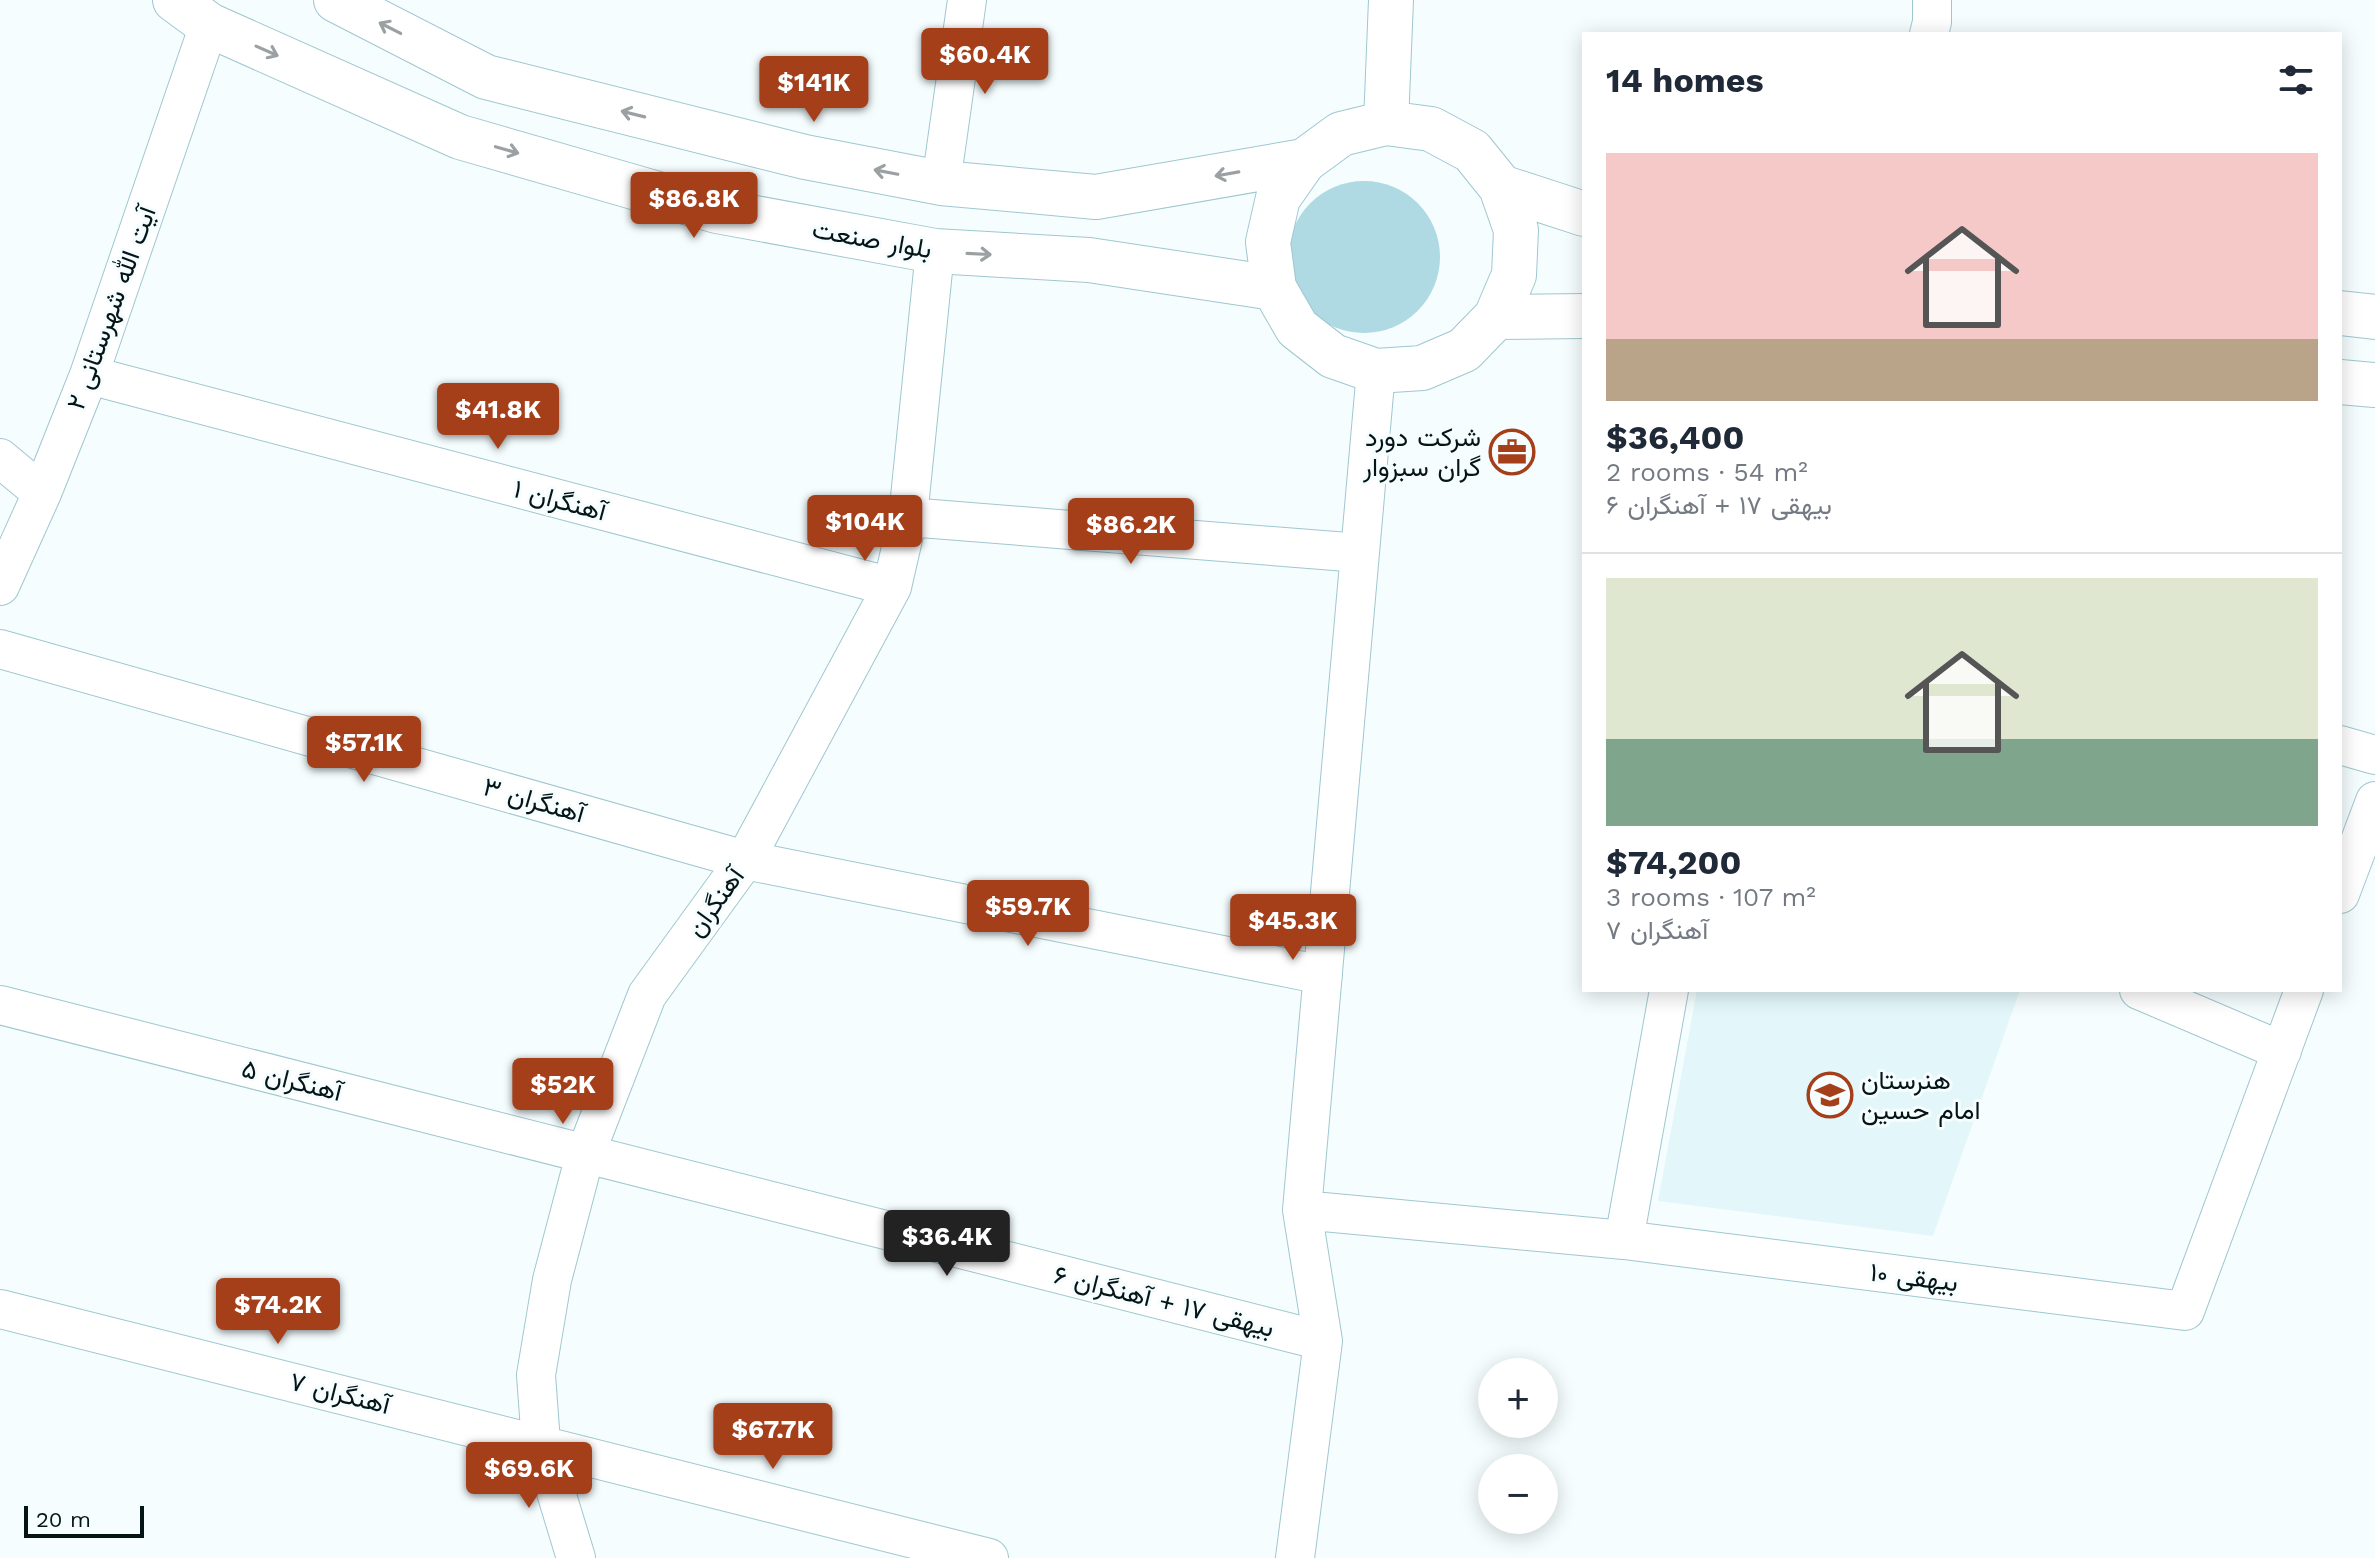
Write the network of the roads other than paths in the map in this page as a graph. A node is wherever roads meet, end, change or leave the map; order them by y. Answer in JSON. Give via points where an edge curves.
{"nodes":[{"id":1,"x":336,"y":0,"type":"edge"},
{"id":2,"x":967,"y":0,"type":"edge"},
{"id":3,"x":1391,"y":0,"type":"edge"},
{"id":4,"x":1932,"y":0,"type":"edge"},
{"id":5,"x":192,"y":12,"type":"edge"},
{"id":6,"x":1930,"y":32,"type":"edge"},
{"id":7,"x":1386,"y":123,"type":"junction"},
{"id":8,"x":1304,"y":161,"type":"junction"},
{"id":9,"x":941,"y":183,"type":"junction"},
{"id":10,"x":1501,"y":187,"type":"junction"},
{"id":11,"x":1582,"y":213,"type":"edge"},
{"id":12,"x":935,"y":251,"type":"junction"},
{"id":13,"x":1274,"y":288,"type":"junction"},
{"id":14,"x":2342,"y":313,"type":"edge"},
{"id":15,"x":1582,"y":316,"type":"edge"},
{"id":16,"x":1496,"y":317,"type":"junction"},
{"id":17,"x":2375,"y":317,"type":"edge"},
{"id":18,"x":1376,"y":371,"type":"junction"},
{"id":19,"x":89,"y":375,"type":"junction"},
{"id":20,"x":2342,"y":382,"type":"edge"},
{"id":21,"x":2375,"y":385,"type":"edge"},
{"id":22,"x":0,"y":458,"type":"edge"},
{"id":23,"x":42,"y":493,"type":"junction"},
{"id":24,"x":908,"y":517,"type":"junction"},
{"id":25,"x":1360,"y":553,"type":"junction"},
{"id":26,"x":0,"y":586,"type":"edge"},
{"id":27,"x":892,"y":587,"type":"junction"},
{"id":28,"x":0,"y":649,"type":"edge"},
{"id":29,"x":2342,"y":746,"type":"edge"},
{"id":30,"x":2375,"y":755,"type":"edge"},
{"id":31,"x":2375,"y":801,"type":"edge"},
{"id":32,"x":745,"y":860,"type":"junction"},
{"id":33,"x":2342,"y":889,"type":"edge"},
{"id":34,"x":1323,"y":975,"type":"junction"},
{"id":35,"x":1669,"y":992,"type":"edge"},
{"id":36,"x":2144,"y":992,"type":"edge"},
{"id":37,"x":2303,"y":992,"type":"edge"},
{"id":38,"x":0,"y":1005,"type":"edge"},
{"id":39,"x":2282,"y":1051,"type":"junction"},
{"id":40,"x":585,"y":1155,"type":"junction"},
{"id":41,"x":1302,"y":1210,"type":"junction"},
{"id":42,"x":1624,"y":1240,"type":"junction"},
{"id":43,"x":0,"y":1309,"type":"edge"},
{"id":44,"x":1323,"y":1341,"type":"junction"},
{"id":45,"x":541,"y":1443,"type":"junction"},
{"id":46,"x":576,"y":1558,"type":"edge"},
{"id":47,"x":989,"y":1558,"type":"edge"},
{"id":48,"x":1295,"y":1558,"type":"edge"}],
"edges":[{"from":9,"to":1,"type":"main road","one_way":true,"via":[[805,157],[486,77]]},
{"from":2,"to":9,"type":"street"},
{"from":3,"to":7,"type":"main road"},
{"from":4,"to":6,"type":"street"},
{"from":5,"to":12,"type":"main road","name":"بلوار صنعت","one_way":true,"via":[[460,137],[717,211]]},
{"from":5,"to":19,"type":"street","name":"آیت الله شهرستانی ۲"},
{"from":7,"to":8,"type":"main road","via":[[1341,134]]},
{"from":7,"to":10,"type":"main road","via":[[1431,129],[1472,151]]},
{"from":8,"to":9,"type":"main road","one_way":true,"via":[[1096,197]]},
{"from":8,"to":13,"type":"main road","via":[[1278,198],[1268,242]]},
{"from":10,"to":11,"type":"main road"},
{"from":10,"to":16,"type":"main road","via":[[1516,230],[1514,275]]},
{"from":12,"to":13,"type":"main road","name":"بلوار صنعت","one_way":true,"via":[[1089,260]]},
{"from":12,"to":24,"type":"street","name":"آهنگران"},
{"from":13,"to":18,"type":"main road","via":[[1297,328],[1333,356]]},
{"from":14,"to":17,"type":"main road"},
{"from":15,"to":16,"type":"main road"},
{"from":16,"to":18,"type":"main road","via":[[1464,350],[1422,368]]},
{"from":18,"to":25,"type":"street"},
{"from":19,"to":23,"type":"street","name":"آیت الله شهرستانی ۲"},
{"from":19,"to":27,"type":"street","name":"آهنگران ۱"},
{"from":20,"to":21,"type":"main road"},
{"from":22,"to":23,"type":"street"},
{"from":23,"to":26,"type":"street","name":"آیت الله شهرستانی ۲"},
{"from":24,"to":25,"type":"street"},
{"from":24,"to":27,"type":"street","name":"آهنگران"},
{"from":25,"to":34,"type":"street"},
{"from":27,"to":32,"type":"street","name":"آهنگران"},
{"from":28,"to":32,"type":"street","name":"آهنگران ۳"},
{"from":29,"to":30,"type":"street"},
{"from":31,"to":33,"type":"street"},
{"from":32,"to":34,"type":"street","name":"آهنگران ۳"},
{"from":32,"to":40,"type":"street","name":"آهنگران","via":[[647,995]]},
{"from":34,"to":41,"type":"street"},
{"from":35,"to":42,"type":"street"},
{"from":36,"to":39,"type":"street"},
{"from":37,"to":39,"type":"street","name":"بیهقی ۱۰"},
{"from":38,"to":40,"type":"street","name":"آهنگران ۵"},
{"from":39,"to":42,"type":"street","name":"بیهقی ۱۰","via":[[2185,1311]]},
{"from":40,"to":44,"type":"street","name":"بیهقی ۱۷ + آهنگران ۶"},
{"from":40,"to":45,"type":"street","name":"آهنگران","via":[[552,1280],[536,1375]]},
{"from":41,"to":42,"type":"street","name":"بیهقی ۱۰"},
{"from":41,"to":44,"type":"street"},
{"from":43,"to":45,"type":"street","name":"آهنگران ۷"},
{"from":44,"to":48,"type":"street"},
{"from":45,"to":46,"type":"street","name":"آهنگران"},
{"from":45,"to":47,"type":"street","name":"آهنگران ۷"}]}
